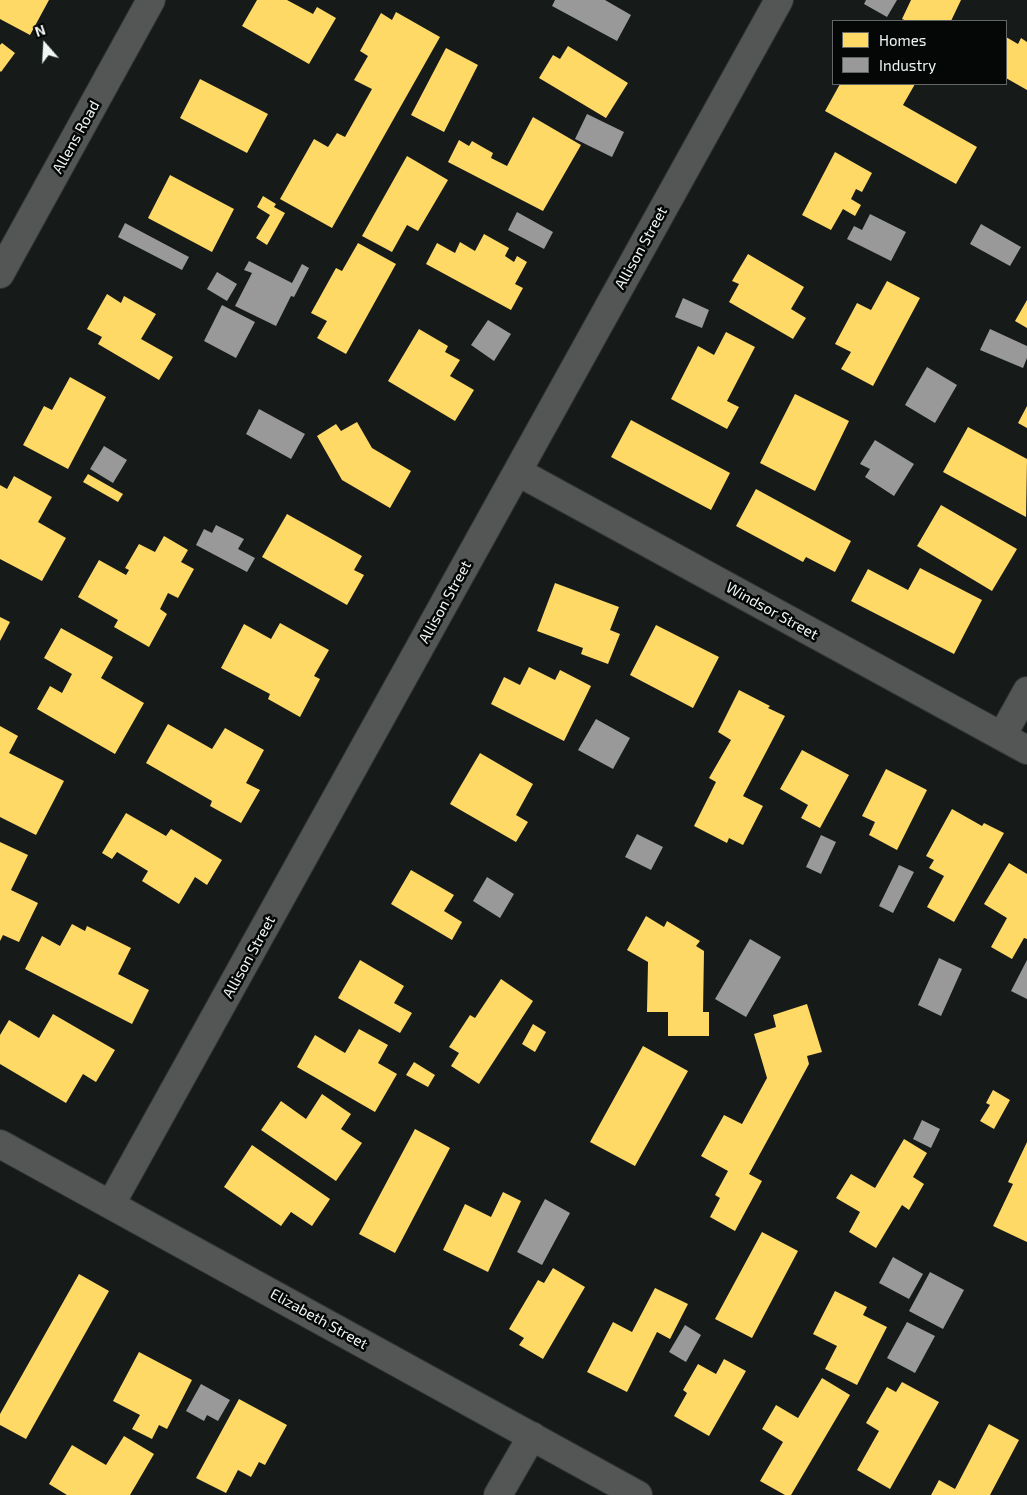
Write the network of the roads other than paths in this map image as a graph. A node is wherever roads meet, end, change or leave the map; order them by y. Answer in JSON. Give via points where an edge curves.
{"nodes":[{"id":1,"x":151,"y":0,"type":"edge"},
{"id":2,"x":779,"y":0,"type":"edge"},
{"id":3,"x":0,"y":274,"type":"edge"},
{"id":4,"x":518,"y":472,"type":"junction"},
{"id":5,"x":1027,"y":690,"type":"edge"},
{"id":6,"x":1002,"y":736,"type":"junction"},
{"id":7,"x":1027,"y":750,"type":"edge"},
{"id":8,"x":0,"y":1144,"type":"edge"},
{"id":9,"x":112,"y":1204,"type":"junction"},
{"id":10,"x":532,"y":1436,"type":"junction"},
{"id":11,"x":498,"y":1495,"type":"edge"},
{"id":12,"x":638,"y":1495,"type":"edge"}],
"edges":[{"from":1,"to":3,"type":"street","name":"Allens Road"},
{"from":2,"to":4,"type":"street","name":"Allison Street"},
{"from":4,"to":6,"type":"street","name":"Windsor Street"},
{"from":4,"to":9,"type":"street","name":"Allison Street"},
{"from":5,"to":6,"type":"street"},
{"from":6,"to":7,"type":"street","name":"Windsor Street"},
{"from":8,"to":9,"type":"street","name":"Elizabeth Street"},
{"from":9,"to":10,"type":"street","name":"Elizabeth Street"},
{"from":10,"to":11,"type":"street"},
{"from":10,"to":12,"type":"street","name":"Elizabeth Street"}]}
